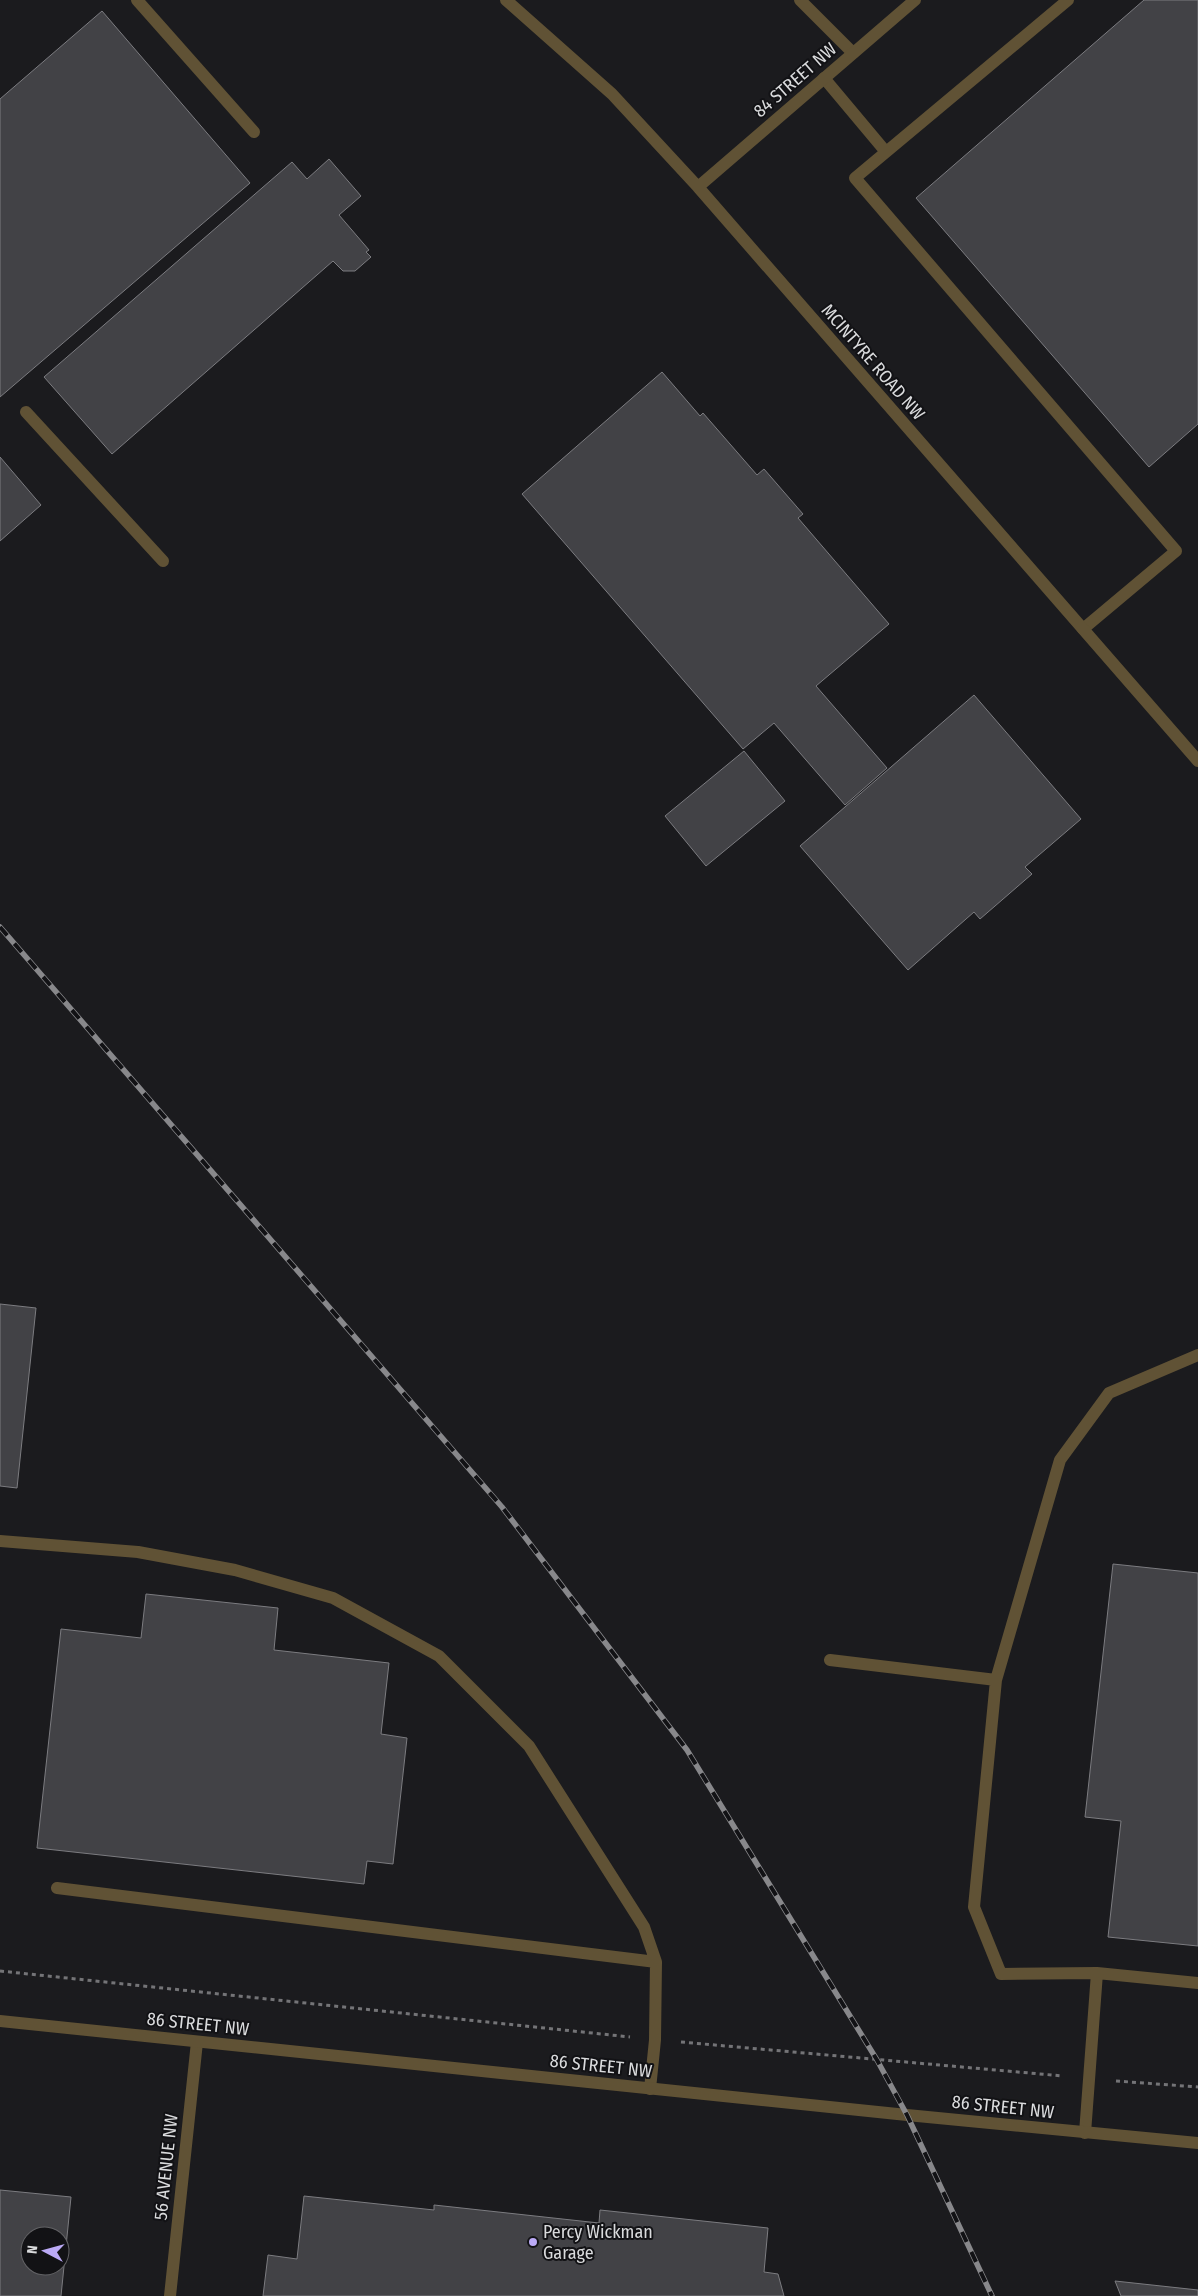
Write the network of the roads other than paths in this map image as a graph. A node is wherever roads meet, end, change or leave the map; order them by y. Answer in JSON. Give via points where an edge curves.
{"nodes":[{"id":1,"x":137,"y":0,"type":"edge"},
{"id":2,"x":506,"y":0,"type":"edge"},
{"id":3,"x":800,"y":0,"type":"edge"},
{"id":4,"x":915,"y":0,"type":"edge"},
{"id":5,"x":1068,"y":0,"type":"edge"},
{"id":6,"x":853,"y":53,"type":"junction"},
{"id":7,"x":824,"y":78,"type":"junction"},
{"id":8,"x":254,"y":132,"type":"dead end"},
{"id":9,"x":886,"y":152,"type":"junction"},
{"id":10,"x":698,"y":187,"type":"junction"},
{"id":11,"x":26,"y":412,"type":"dead end"},
{"id":12,"x":163,"y":561,"type":"dead end"},
{"id":13,"x":1083,"y":629,"type":"junction"},
{"id":14,"x":1198,"y":761,"type":"edge"},
{"id":15,"x":1198,"y":1354,"type":"edge"},
{"id":16,"x":0,"y":1544,"type":"edge"},
{"id":17,"x":830,"y":1660,"type":"dead end"},
{"id":18,"x":996,"y":1680,"type":"junction"},
{"id":19,"x":58,"y":1888,"type":"dead end"},
{"id":20,"x":656,"y":1962,"type":"junction"},
{"id":21,"x":1097,"y":1973,"type":"junction"},
{"id":22,"x":1198,"y":1984,"type":"edge"},
{"id":23,"x":0,"y":2021,"type":"edge"},
{"id":24,"x":197,"y":2042,"type":"junction"},
{"id":25,"x":650,"y":2089,"type":"junction"},
{"id":26,"x":1085,"y":2133,"type":"junction"},
{"id":27,"x":1198,"y":2143,"type":"edge"},
{"id":28,"x":170,"y":2296,"type":"edge"}],
"edges":[{"from":1,"to":8,"type":"street"},
{"from":2,"to":10,"type":"street","name":"MCINTYRE ROAD NW","via":[[612,94]]},
{"from":3,"to":6,"type":"street"},
{"from":4,"to":6,"type":"street","name":"84 STREET NW"},
{"from":5,"to":9,"type":"street"},
{"from":6,"to":7,"type":"street","name":"84 STREET NW"},
{"from":7,"to":9,"type":"street"},
{"from":7,"to":10,"type":"street","name":"84 STREET NW"},
{"from":9,"to":13,"type":"street","via":[[855,178],[1176,551]]},
{"from":10,"to":13,"type":"street","name":"MCINTYRE ROAD NW"},
{"from":11,"to":12,"type":"street"},
{"from":13,"to":14,"type":"street","name":"MCINTYRE ROAD NW"},
{"from":15,"to":18,"type":"street","via":[[1109,1393],[1060,1460]]},
{"from":16,"to":20,"type":"street","via":[[138,1552],[235,1570],[333,1598],[439,1656],[529,1746],[644,1928]]},
{"from":17,"to":18,"type":"street"},
{"from":18,"to":21,"type":"street","via":[[974,1907],[1001,1974]]},
{"from":19,"to":20,"type":"street"},
{"from":20,"to":25,"type":"street","via":[[655,2040]]},
{"from":21,"to":22,"type":"street"},
{"from":21,"to":26,"type":"street"},
{"from":23,"to":24,"type":"street","name":"86 STREET NW"},
{"from":24,"to":25,"type":"street","name":"86 STREET NW"},
{"from":24,"to":28,"type":"street","name":"56 AVENUE NW"},
{"from":25,"to":26,"type":"street","name":"86 STREET NW"},
{"from":26,"to":27,"type":"street","name":"86 STREET NW"}]}
